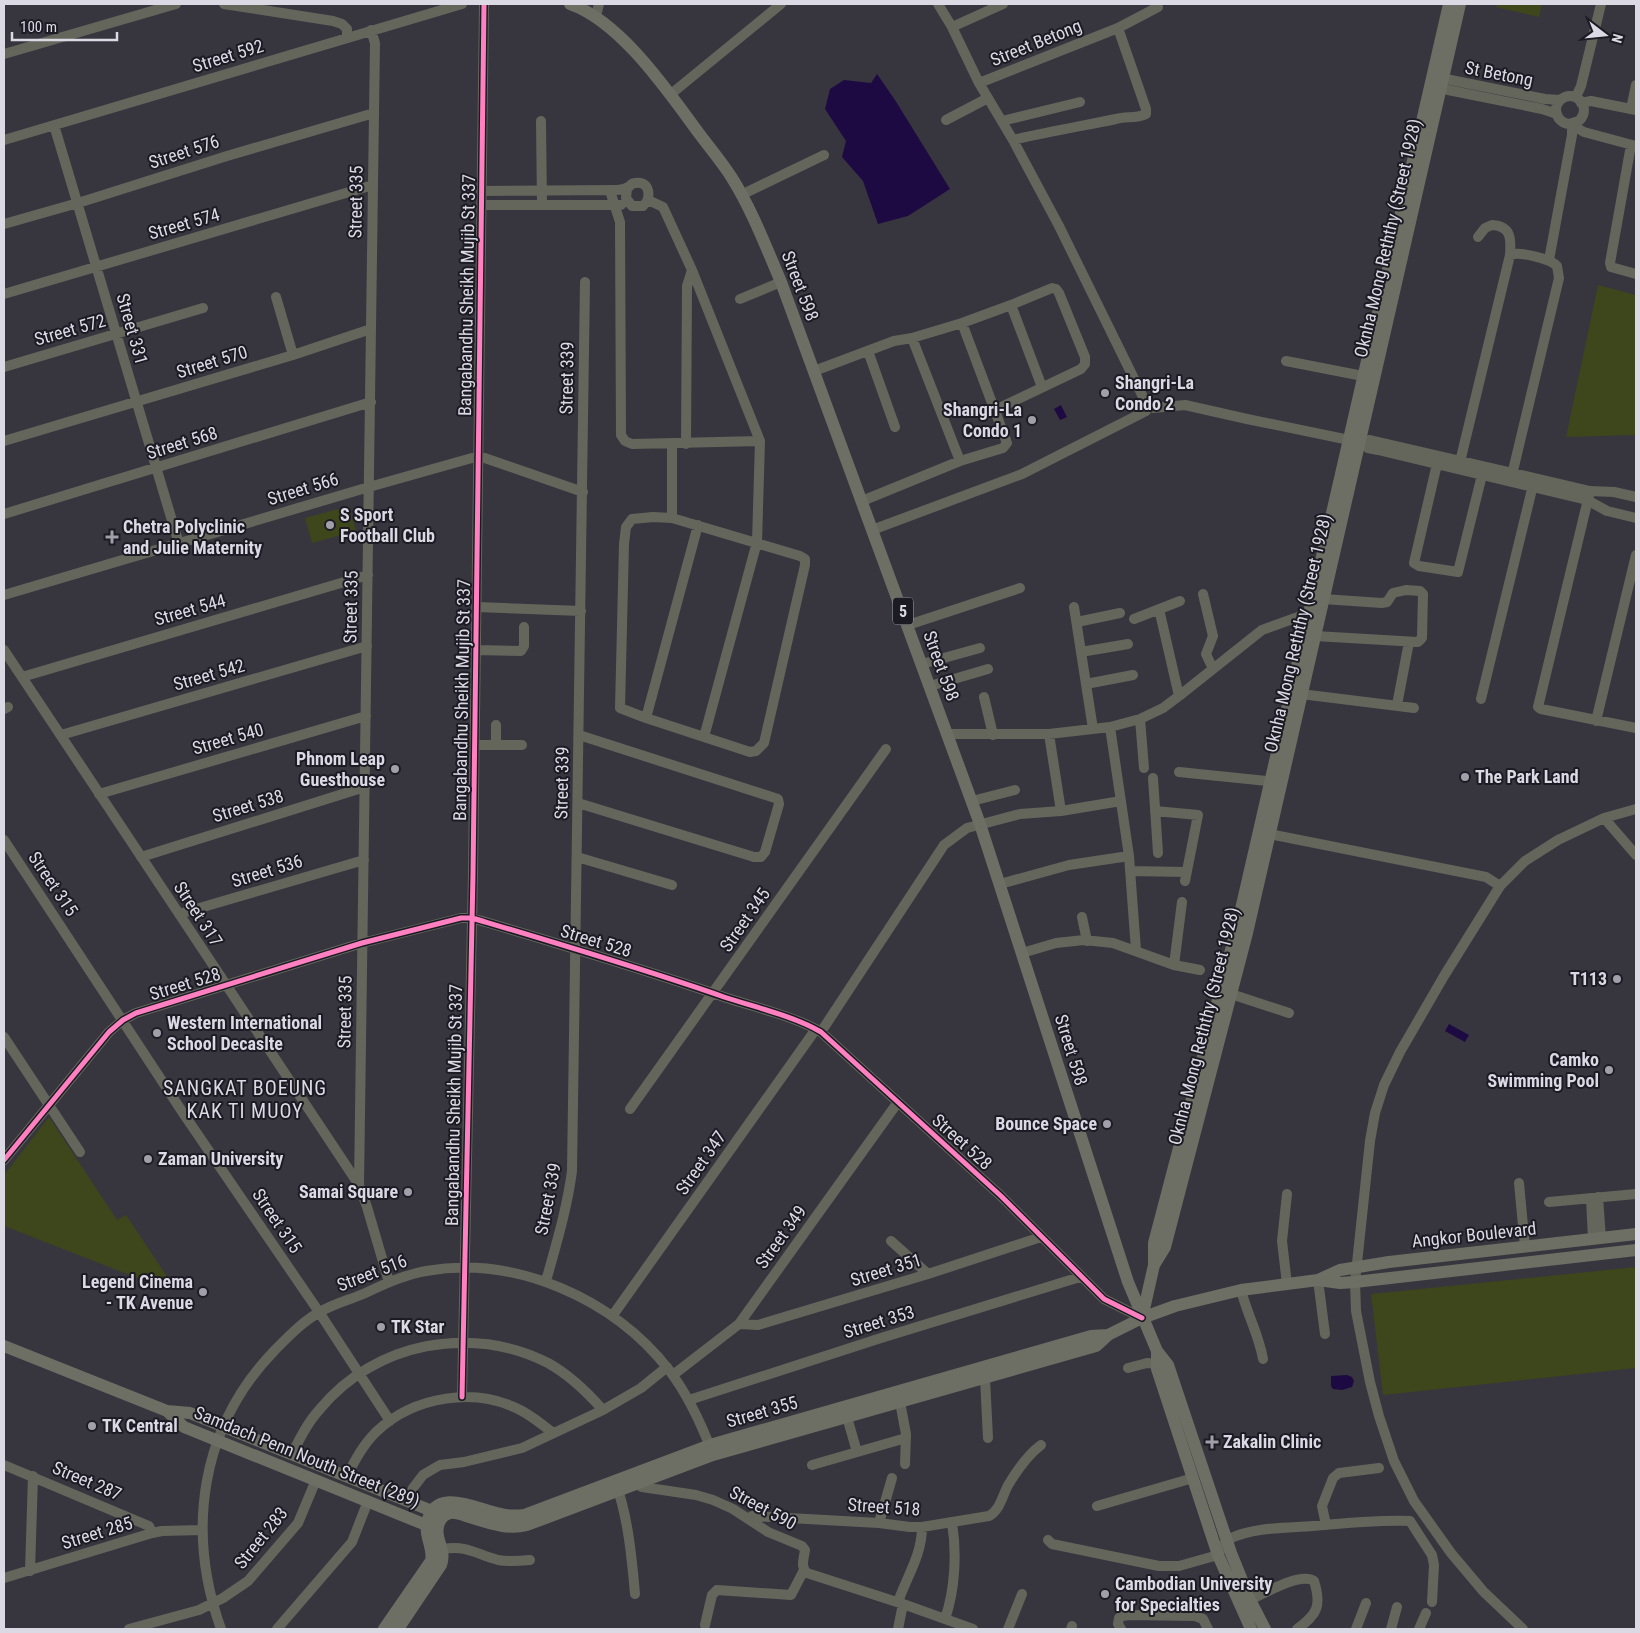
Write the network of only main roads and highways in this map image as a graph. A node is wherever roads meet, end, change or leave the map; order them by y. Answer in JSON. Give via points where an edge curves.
{"nodes":[{"id":1,"x":570,"y":4,"type":"edge"},
{"id":2,"x":1449,"y":4,"type":"edge"},
{"id":3,"x":1460,"y":4,"type":"edge"},
{"id":4,"x":598,"y":10,"type":"edge"},
{"id":5,"x":1436,"y":83,"type":"junction"},
{"id":6,"x":1354,"y":441,"type":"junction"},
{"id":7,"x":1314,"y":614,"type":"junction"},
{"id":8,"x":1276,"y":782,"type":"junction"},
{"id":9,"x":1232,"y":965,"type":"junction"},
{"id":10,"x":1636,"y":1234,"type":"edge"},
{"id":11,"x":1636,"y":1250,"type":"edge"},
{"id":12,"x":1154,"y":1264,"type":"junction"},
{"id":13,"x":1318,"y":1280,"type":"junction"},
{"id":14,"x":1142,"y":1318,"type":"junction"},
{"id":15,"x":1108,"y":1335,"type":"junction"},
{"id":16,"x":4,"y":1346,"type":"edge"},
{"id":17,"x":1157,"y":1357,"type":"junction"},
{"id":18,"x":166,"y":1411,"type":"junction"},
{"id":19,"x":711,"y":1450,"type":"junction"},
{"id":20,"x":435,"y":1520,"type":"junction"},
{"id":21,"x":1255,"y":1628,"type":"edge"},
{"id":22,"x":384,"y":1629,"type":"edge"},
{"id":23,"x":398,"y":1629,"type":"edge"}],
"edges":[{"from":1,"to":4,"type":"main road","name":"Street 598","number":"5"},
{"from":2,"to":5,"type":"main road","name":"Oknha Mong Reththy (Street 1928)"},
{"from":3,"to":5,"type":"main road","name":"Oknha Mong Reththy (Street 1928)"},
{"from":4,"to":14,"type":"main road","name":"Street 598","number":"5","via":[[671,94],[732,178],[781,282],[972,801]]},
{"from":5,"to":6,"type":"main road","name":"Oknha Mong Reththy (Street 1928)"},
{"from":5,"to":6,"type":"main road","name":"Oknha Mong Reththy (Street 1928)","via":[[1363,376]]},
{"from":6,"to":7,"type":"main road","name":"Oknha Mong Reththy (Street 1928)"},
{"from":6,"to":7,"type":"main road","name":"Oknha Mong Reththy (Street 1928)","via":[[1323,599]]},
{"from":7,"to":8,"type":"main road","name":"Oknha Mong Reththy (Street 1928)"},
{"from":7,"to":8,"type":"main road","name":"Oknha Mong Reththy (Street 1928)","via":[[1315,636],[1302,694]]},
{"from":8,"to":9,"type":"main road","name":"Oknha Mong Reththy (Street 1928)"},
{"from":9,"to":12,"type":"main road","name":"Oknha Mong Reththy (Street 1928)","via":[[1154,1243]]},
{"from":9,"to":12,"type":"main road","name":"Oknha Mong Reththy (Street 1928)","via":[[1231,994],[1165,1247]]},
{"from":10,"to":13,"type":"main road","name":"Angkor Boulevard","via":[[1356,1267]]},
{"from":11,"to":13,"type":"main road","name":"Angkor Boulevard","via":[[1354,1282]]},
{"from":12,"to":14,"type":"main road","name":"Oknha Mong Reththy (Street 1928)"},
{"from":13,"to":14,"type":"main road","name":"Angkor Boulevard","via":[[1241,1290],[1175,1306]]},
{"from":14,"to":15,"type":"main road","name":"Street 355"},
{"from":14,"to":17,"type":"main road","name":"Street 598"},
{"from":15,"to":19,"type":"main road","name":"Street 355","via":[[1091,1336]]},
{"from":15,"to":19,"type":"main road","name":"Street 355","via":[[1096,1346],[847,1417]]},
{"from":16,"to":18,"type":"main road","name":"Samdach Penn Nouth Street (289)"},
{"from":17,"to":21,"type":"main road","via":[[1157,1369],[1218,1555]]},
{"from":17,"to":21,"type":"main road","via":[[1168,1366],[1250,1600]]},
{"from":18,"to":20,"type":"main road","name":"Samdach Penn Nouth Street (289)","via":[[184,1427],[368,1501]]},
{"from":18,"to":20,"type":"main road","name":"Samdach Penn Nouth Street (289)","via":[[190,1413],[224,1426],[407,1501]]},
{"from":19,"to":20,"type":"main road","name":"Street 355","via":[[616,1486],[519,1516],[454,1502],[441,1504]]},
{"from":20,"to":22,"type":"main road","via":[[428,1541],[431,1561]]},
{"from":20,"to":23,"type":"main road","via":[[444,1558],[436,1575]]}]}
